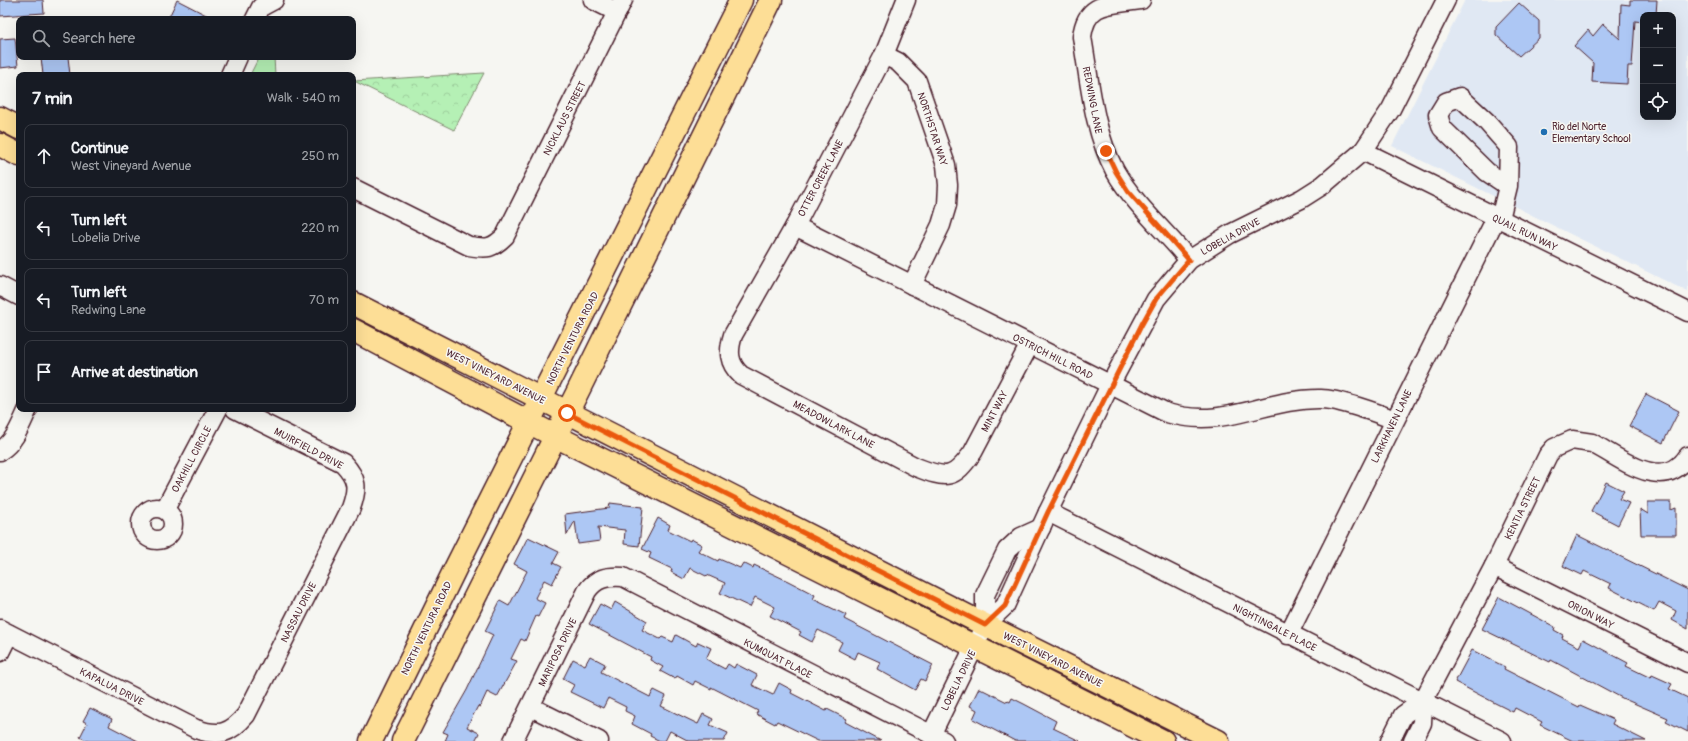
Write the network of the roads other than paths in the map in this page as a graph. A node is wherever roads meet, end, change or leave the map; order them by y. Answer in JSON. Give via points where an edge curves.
{"nodes":[{"id":1,"x":274,"y":0,"type":"edge"},
{"id":2,"x":593,"y":0,"type":"edge"},
{"id":3,"x":741,"y":0,"type":"edge"},
{"id":4,"x":771,"y":0,"type":"edge"},
{"id":5,"x":906,"y":0,"type":"edge"},
{"id":6,"x":1141,"y":0,"type":"edge"},
{"id":7,"x":1446,"y":0,"type":"edge"},
{"id":8,"x":620,"y":6,"type":"edge"},
{"id":9,"x":257,"y":16,"type":"edge"},
{"id":10,"x":884,"y":55,"type":"junction"},
{"id":11,"x":237,"y":60,"type":"edge"},
{"id":12,"x":231,"y":72,"type":"edge"},
{"id":13,"x":0,"y":118,"type":"edge"},
{"id":14,"x":16,"y":126,"type":"edge"},
{"id":15,"x":0,"y":145,"type":"edge"},
{"id":16,"x":1363,"y":151,"type":"junction"},
{"id":17,"x":16,"y":153,"type":"edge"},
{"id":18,"x":1508,"y":186,"type":"junction"},
{"id":19,"x":356,"y":190,"type":"edge"},
{"id":20,"x":1498,"y":218,"type":"junction"},
{"id":21,"x":795,"y":226,"type":"junction"},
{"id":22,"x":1189,"y":260,"type":"junction"},
{"id":23,"x":912,"y":285,"type":"junction"},
{"id":24,"x":0,"y":286,"type":"edge"},
{"id":25,"x":16,"y":294,"type":"edge"},
{"id":26,"x":356,"y":305,"type":"edge"},
{"id":27,"x":1688,"y":312,"type":"edge"},
{"id":28,"x":356,"y":332,"type":"edge"},
{"id":29,"x":1030,"y":344,"type":"junction"},
{"id":30,"x":729,"y":354,"type":"joint"},
{"id":31,"x":1110,"y":385,"type":"junction"},
{"id":32,"x":541,"y":399,"type":"junction"},
{"id":33,"x":26,"y":412,"type":"edge"},
{"id":34,"x":216,"y":412,"type":"edge"},
{"id":35,"x":241,"y":412,"type":"edge"},
{"id":36,"x":567,"y":413,"type":"junction"},
{"id":37,"x":1394,"y":420,"type":"junction"},
{"id":38,"x":529,"y":422,"type":"junction"},
{"id":39,"x":555,"y":436,"type":"junction"},
{"id":40,"x":0,"y":451,"type":"edge"},
{"id":41,"x":1688,"y":456,"type":"edge"},
{"id":42,"x":953,"y":474,"type":"joint"},
{"id":43,"x":356,"y":482,"type":"joint"},
{"id":44,"x":165,"y":509,"type":"dead end"},
{"id":45,"x":1045,"y":520,"type":"junction"},
{"id":46,"x":1494,"y":566,"type":"junction"},
{"id":47,"x":612,"y":576,"type":"joint"},
{"id":48,"x":985,"y":625,"type":"junction"},
{"id":49,"x":5,"y":632,"type":"edge"},
{"id":50,"x":1288,"y":634,"type":"junction"},
{"id":51,"x":974,"y":646,"type":"junction"},
{"id":52,"x":0,"y":652,"type":"edge"},
{"id":53,"x":1688,"y":663,"type":"edge"},
{"id":54,"x":1423,"y":701,"type":"junction"},
{"id":55,"x":531,"y":707,"type":"junction"},
{"id":56,"x":226,"y":732,"type":"joint"},
{"id":57,"x":938,"y":738,"type":"edge"},
{"id":58,"x":371,"y":741,"type":"edge"},
{"id":59,"x":403,"y":741,"type":"edge"},
{"id":60,"x":513,"y":741,"type":"edge"},
{"id":61,"x":599,"y":741,"type":"edge"},
{"id":62,"x":1163,"y":741,"type":"edge"},
{"id":63,"x":1218,"y":741,"type":"edge"},
{"id":64,"x":1390,"y":741,"type":"edge"},
{"id":65,"x":1413,"y":741,"type":"edge"},
{"id":66,"x":1502,"y":741,"type":"edge"}],
"edges":[{"from":1,"to":9,"type":"street","via":[[261,8]]},
{"from":2,"to":8,"type":"street"},
{"from":3,"to":32,"type":"main road","name":"NORTH VENTURA ROAD"},
{"from":4,"to":36,"type":"main road"},
{"from":5,"to":10,"type":"street","name":"OTTER CREEK LANE"},
{"from":6,"to":22,"type":"street","name":"REDWING LANE","via":[[1100,6],[1092,11],[1083,28],[1082,37],[1097,123],[1106,151],[1128,191]]},
{"from":7,"to":16,"type":"street","name":"LOBELIA DRIVE","via":[[1391,109]]},
{"from":8,"to":19,"type":"street","name":"NICKLAUS STREET","via":[[505,236],[493,247],[469,246]]},
{"from":10,"to":21,"type":"street","name":"OTTER CREEK LANE"},
{"from":10,"to":23,"type":"street","name":"NORTHSTAR WAY","via":[[903,66],[917,81],[946,165],[947,205]]},
{"from":11,"to":12,"type":"street"},
{"from":13,"to":14,"type":"main road"},
{"from":15,"to":17,"type":"main road"},
{"from":16,"to":20,"type":"street","name":"QUAIL RUN WAY"},
{"from":16,"to":22,"type":"street","name":"LOBELIA DRIVE","via":[[1323,185],[1301,199],[1230,234]]},
{"from":18,"to":18,"type":"street","name":"LARKHAVEN LANE","via":[[1509,147],[1460,97],[1446,102],[1438,115],[1442,128],[1487,172]]},
{"from":18,"to":20,"type":"street","name":"LARKHAVEN LANE"},
{"from":20,"to":27,"type":"street","name":"QUAIL RUN WAY"},
{"from":20,"to":37,"type":"street","name":"LARKHAVEN LANE"},
{"from":21,"to":23,"type":"street","name":"OSTRICH HILL ROAD"},
{"from":21,"to":30,"type":"street","name":"OTTER CREEK LANE","via":[[733,335]]},
{"from":22,"to":31,"type":"street","name":"LOBELIA DRIVE","via":[[1156,299]]},
{"from":23,"to":29,"type":"street","name":"OSTRICH HILL ROAD"},
{"from":24,"to":25,"type":"street"},
{"from":26,"to":32,"type":"main road","name":"WEST VINEYARD AVENUE"},
{"from":28,"to":38,"type":"main road"},
{"from":29,"to":31,"type":"street","name":"OSTRICH HILL ROAD"},
{"from":29,"to":42,"type":"street","name":"MINT WAY","via":[[973,452],[963,466]]},
{"from":30,"to":42,"type":"street","name":"MEADOWLARK LANE","via":[[735,369],[741,375],[916,467],[946,476]]},
{"from":31,"to":37,"type":"street","name":"OSTRICH HILL ROAD","via":[[1167,413],[1182,417],[1220,418],[1299,400],[1322,399],[1378,413]]},
{"from":31,"to":45,"type":"street","name":"LOBELIA DRIVE"},
{"from":32,"to":36,"type":"main road","name":"WEST VINEYARD AVENUE"},
{"from":32,"to":38,"type":"main road","name":"NORTH VENTURA ROAD"},
{"from":33,"to":40,"type":"street","via":[[14,437]]},
{"from":34,"to":44,"type":"street","name":"OAKHILL CIRCLE"},
{"from":35,"to":43,"type":"street","name":"MUIRFIELD DRIVE","via":[[342,463]]},
{"from":36,"to":39,"type":"main road"},
{"from":36,"to":48,"type":"main road","name":"WEST VINEYARD AVENUE"},
{"from":37,"to":50,"type":"street","name":"LARKHAVEN LANE"},
{"from":38,"to":39,"type":"main road"},
{"from":38,"to":58,"type":"main road","name":"NORTH VENTURA ROAD"},
{"from":39,"to":51,"type":"main road"},
{"from":39,"to":59,"type":"main road"},
{"from":41,"to":46,"type":"street","name":"KENTIA STREET","via":[[1670,472],[1659,474],[1648,472],[1592,443],[1578,440],[1564,442],[1548,455]]},
{"from":43,"to":56,"type":"street","name":"NASSAU DRIVE","via":[[351,508],[246,715],[237,726]]},
{"from":45,"to":48,"type":"street","name":"LOBELIA DRIVE","via":[[1005,606]]},
{"from":45,"to":50,"type":"street","name":"NIGHTINGALE PLACE"},
{"from":46,"to":53,"type":"street","name":"ORION WAY"},
{"from":46,"to":54,"type":"street","name":"KENTIA STREET"},
{"from":47,"to":55,"type":"street","name":"MARIPOSA DRIVE","via":[[592,584],[586,591]]},
{"from":47,"to":57,"type":"street","name":"KUMQUAT PLACE","via":[[623,577]]},
{"from":48,"to":51,"type":"street","name":"LOBELIA DRIVE"},
{"from":48,"to":63,"type":"main road","name":"WEST VINEYARD AVENUE"},
{"from":49,"to":52,"type":"street"},
{"from":49,"to":56,"type":"street","name":"KAPALUA DRIVE","via":[[196,729],[210,734]]},
{"from":50,"to":54,"type":"street","name":"NIGHTINGALE PLACE"},
{"from":51,"to":57,"type":"street","name":"LOBELIA DRIVE"},
{"from":51,"to":62,"type":"main road"},
{"from":54,"to":64,"type":"street","name":"KENTIA STREET","via":[[1403,715]]},
{"from":54,"to":65,"type":"street","name":"KENTIA STREET","via":[[1422,723]]},
{"from":54,"to":66,"type":"street","name":"NIGHTINGALE PLACE"},
{"from":55,"to":60,"type":"street","name":"MARIPOSA DRIVE"},
{"from":55,"to":61,"type":"street"}]}
